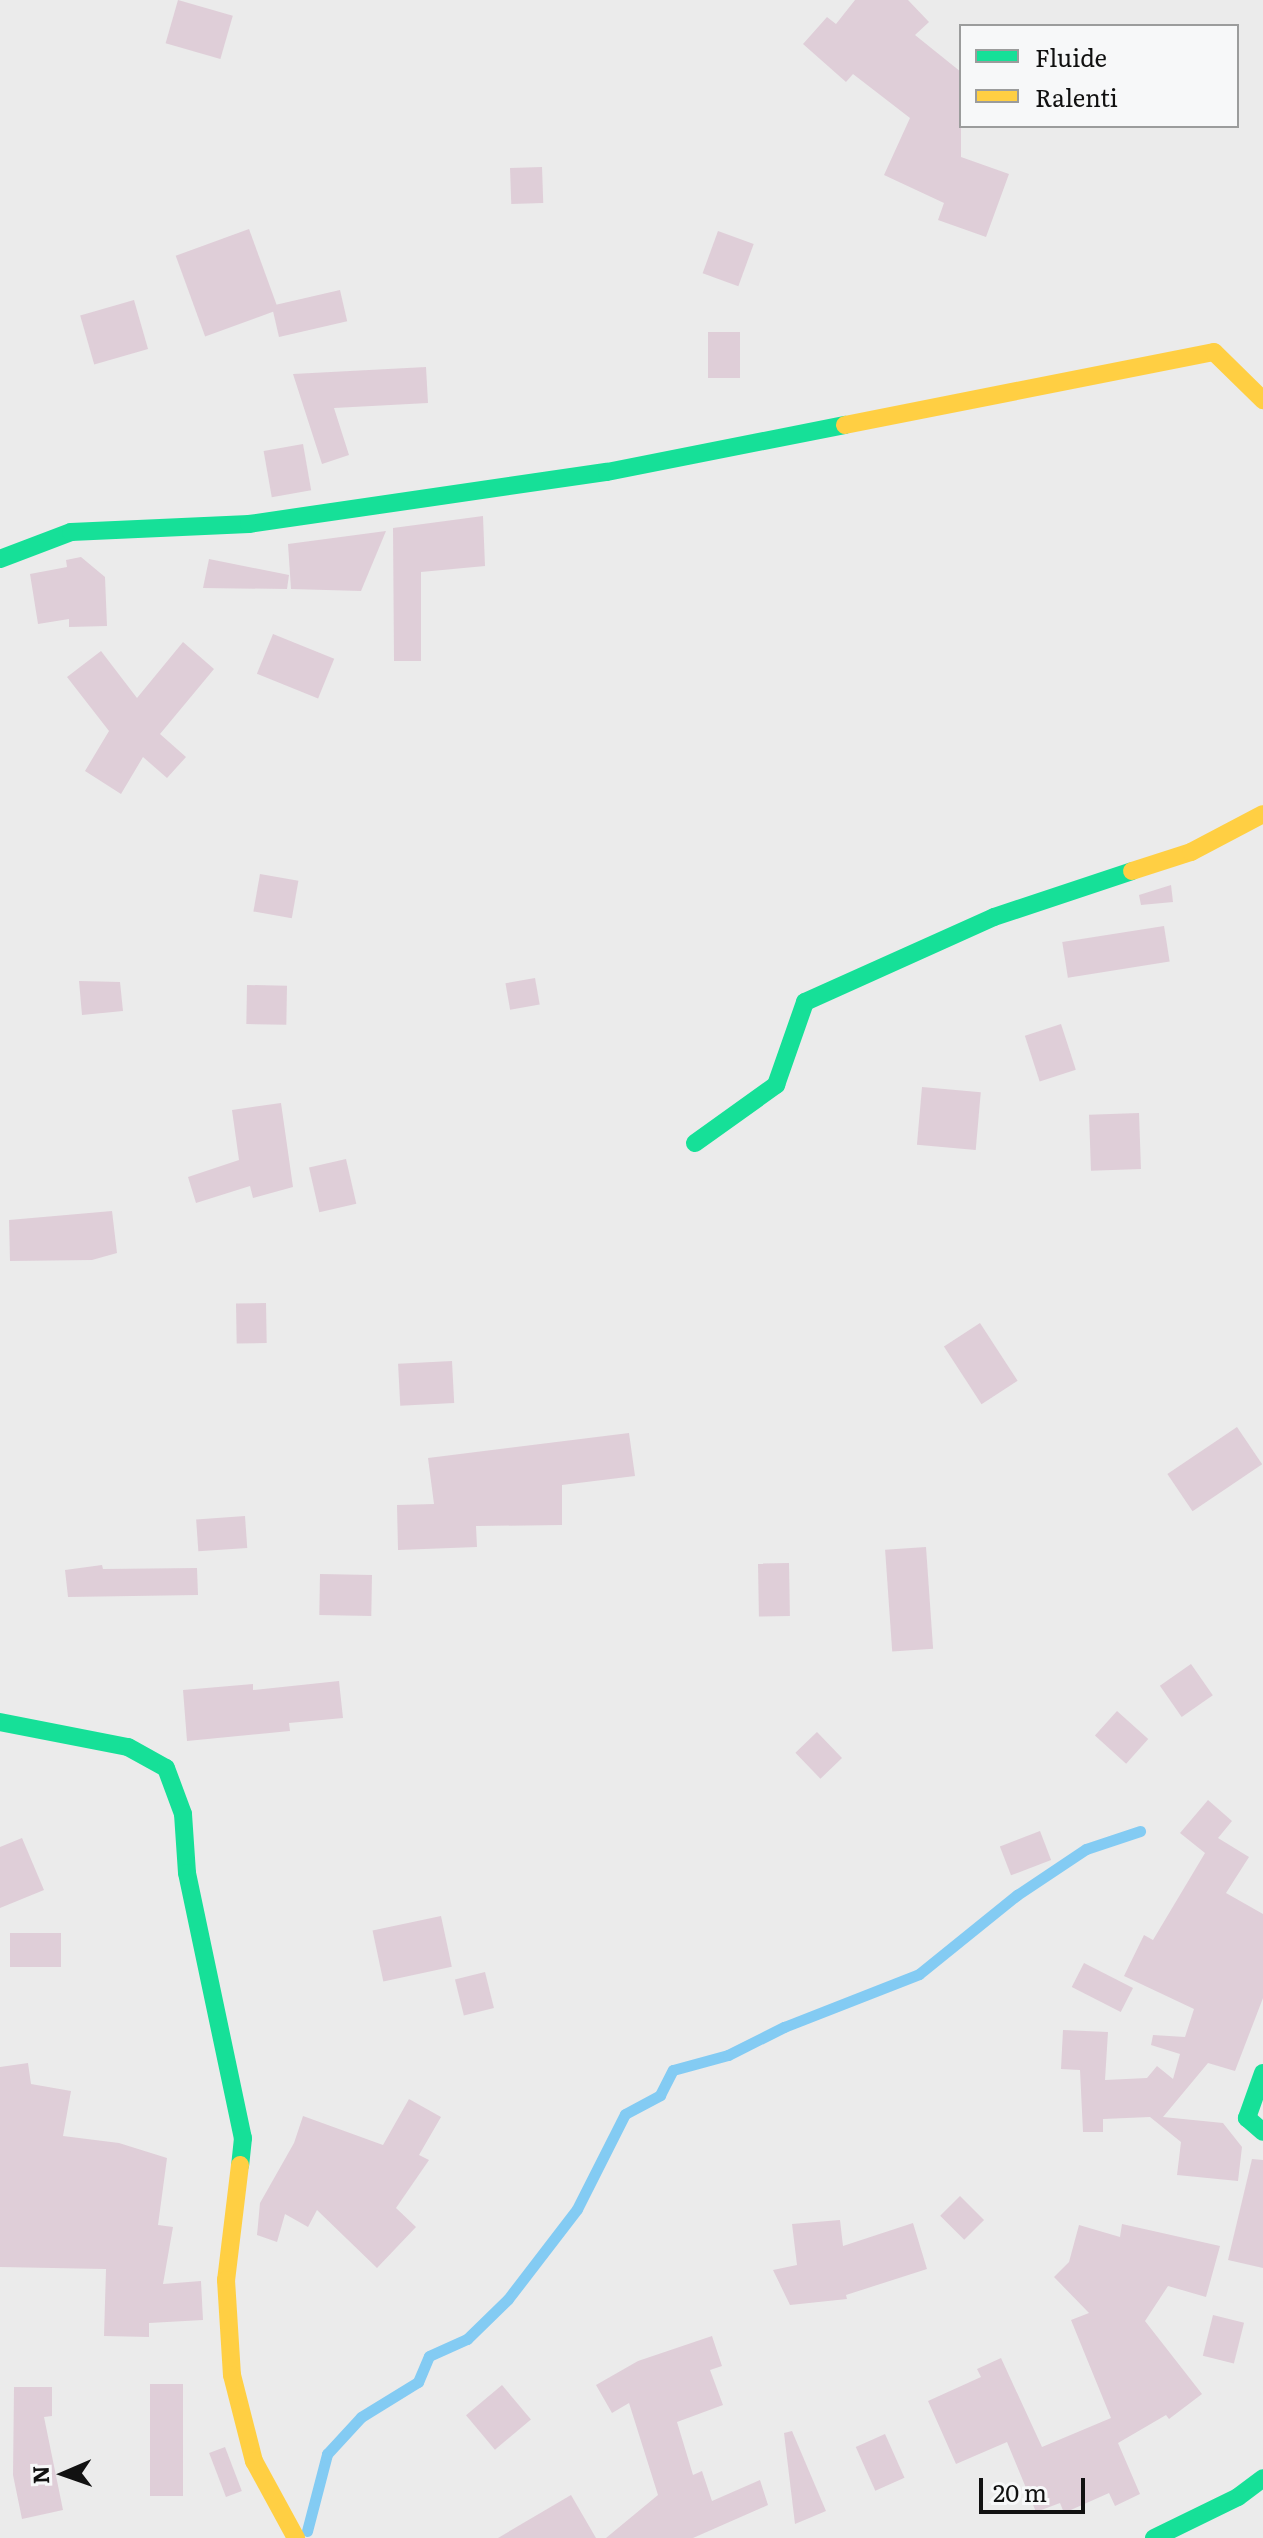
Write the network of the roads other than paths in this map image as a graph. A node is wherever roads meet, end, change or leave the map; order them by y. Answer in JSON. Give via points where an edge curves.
{"nodes":[{"id":1,"x":1263,"y":400,"type":"edge"},
{"id":2,"x":0,"y":559,"type":"edge"},
{"id":3,"x":1263,"y":814,"type":"edge"},
{"id":4,"x":695,"y":1143,"type":"dead end"},
{"id":5,"x":0,"y":1722,"type":"edge"},
{"id":6,"x":1263,"y":2073,"type":"edge"},
{"id":7,"x":1263,"y":2132,"type":"edge"},
{"id":8,"x":1263,"y":2478,"type":"edge"},
{"id":9,"x":296,"y":2538,"type":"edge"},
{"id":10,"x":1154,"y":2538,"type":"edge"}],
"edges":[{"from":1,"to":2,"type":"street","via":[[1214,352],[607,472],[249,524],[71,532]]},
{"from":3,"to":4,"type":"street","via":[[1191,852],[994,917],[805,1002],[776,1085]]},
{"from":5,"to":9,"type":"street","via":[[128,1747],[166,1768],[179,1802],[187,1873],[243,2138],[226,2280],[232,2375],[254,2461]]},
{"from":6,"to":7,"type":"street","via":[[1247,2118]]},
{"from":8,"to":10,"type":"street","via":[[1238,2497]]}]}
